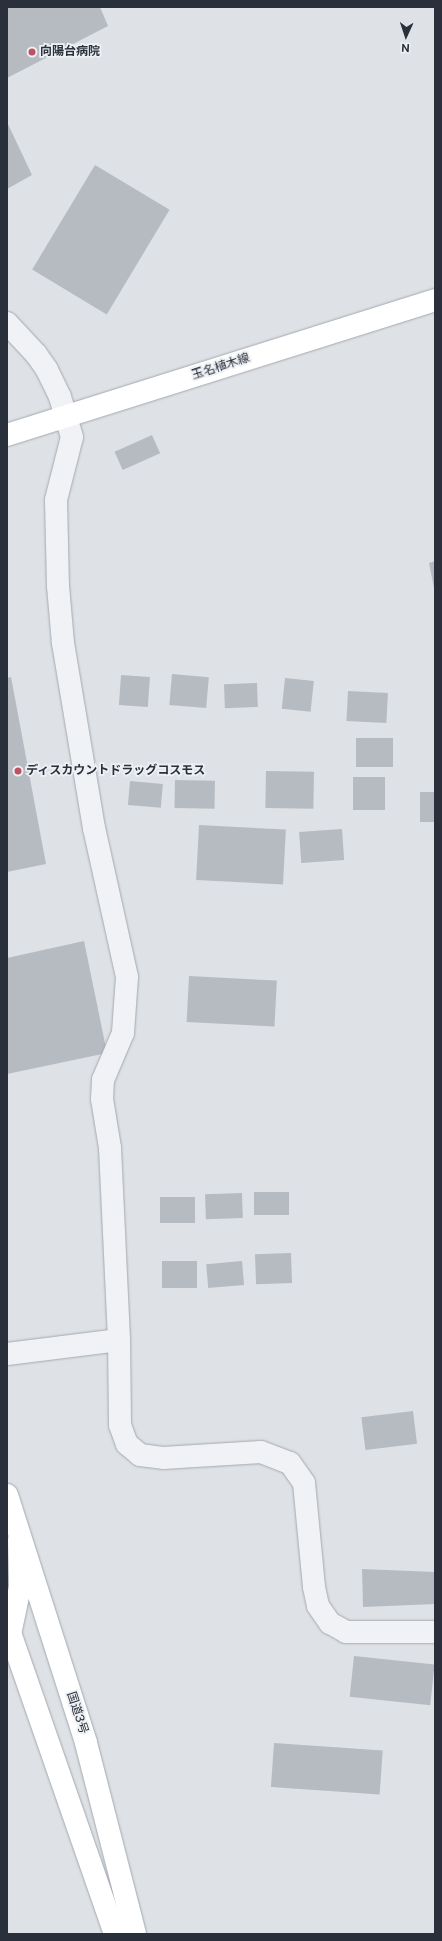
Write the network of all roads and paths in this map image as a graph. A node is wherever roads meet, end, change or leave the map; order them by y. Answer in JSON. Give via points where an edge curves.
{"nodes":[{"id":1,"x":435,"y":300,"type":"edge"},
{"id":2,"x":7,"y":323,"type":"edge"},
{"id":3,"x":67,"y":416,"type":"junction"},
{"id":4,"x":7,"y":435,"type":"edge"},
{"id":5,"x":119,"y":1340,"type":"junction"},
{"id":6,"x":7,"y":1354,"type":"edge"},
{"id":7,"x":7,"y":1495,"type":"edge"},
{"id":8,"x":19,"y":1535,"type":"junction"},
{"id":9,"x":435,"y":1632,"type":"edge"},
{"id":10,"x":8,"y":1637,"type":"edge"},
{"id":11,"x":115,"y":1934,"type":"edge"},
{"id":12,"x":135,"y":1934,"type":"edge"}],
"edges":[{"from":1,"to":3,"type":"main road","name":"玉名植木線"},
{"from":2,"to":3,"type":"street","via":[[47,370]]},
{"from":3,"to":4,"type":"main road","name":"玉名植木線"},
{"from":3,"to":5,"type":"street","via":[[72,437],[56,500],[58,586],[63,643],[94,828],[127,977],[123,1033],[103,1080],[102,1100],[110,1148]]},
{"from":5,"to":6,"type":"street"},
{"from":5,"to":9,"type":"street","via":[[120,1425],[127,1444],[140,1455],[163,1458],[261,1452],[290,1463],[304,1483],[314,1587],[318,1606],[330,1623],[346,1632]]},
{"from":7,"to":8,"type":"main road","name":"国道3号"},
{"from":8,"to":10,"type":"main road","via":[[20,1587]]},
{"from":8,"to":12,"type":"main road","name":"国道3号","via":[[86,1743]]},
{"from":10,"to":11,"type":"main road"}]}
